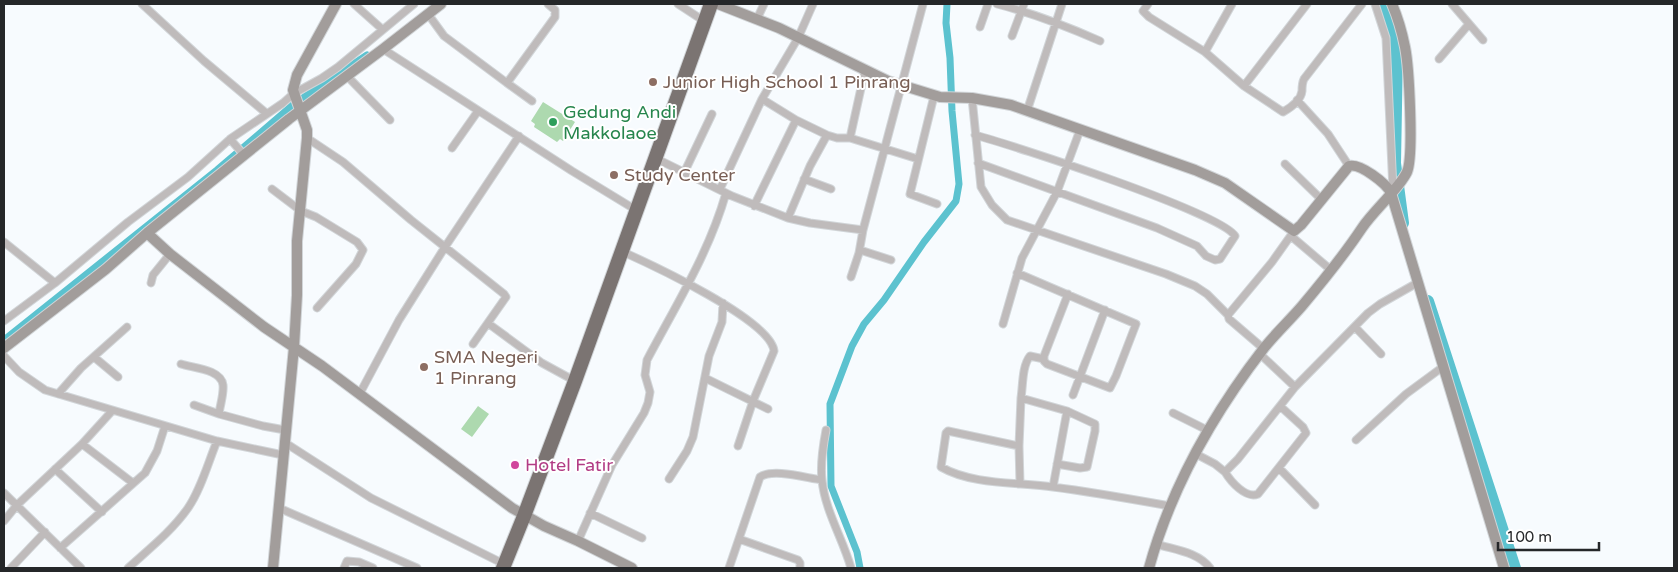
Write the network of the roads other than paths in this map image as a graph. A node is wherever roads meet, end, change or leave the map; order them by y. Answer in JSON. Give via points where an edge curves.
{"nodes":[{"id":1,"x":142,"y":4,"type":"edge"},
{"id":2,"x":336,"y":4,"type":"edge"},
{"id":3,"x":354,"y":4,"type":"edge"},
{"id":4,"x":414,"y":4,"type":"edge"},
{"id":5,"x":441,"y":4,"type":"edge"},
{"id":6,"x":548,"y":4,"type":"edge"},
{"id":7,"x":678,"y":4,"type":"edge"},
{"id":8,"x":711,"y":4,"type":"edge"},
{"id":9,"x":718,"y":4,"type":"edge"},
{"id":10,"x":764,"y":4,"type":"edge"},
{"id":11,"x":813,"y":4,"type":"edge"},
{"id":12,"x":923,"y":4,"type":"edge"},
{"id":13,"x":988,"y":4,"type":"edge"},
{"id":14,"x":997,"y":4,"type":"edge"},
{"id":15,"x":1062,"y":4,"type":"edge"},
{"id":16,"x":1148,"y":4,"type":"edge"},
{"id":17,"x":1232,"y":4,"type":"edge"},
{"id":18,"x":1307,"y":4,"type":"edge"},
{"id":19,"x":1362,"y":4,"type":"edge"},
{"id":20,"x":1375,"y":4,"type":"edge"},
{"id":21,"x":1392,"y":4,"type":"edge"},
{"id":22,"x":1452,"y":4,"type":"edge"},
{"id":23,"x":1022,"y":7,"type":"edge"},
{"id":24,"x":428,"y":14,"type":"junction"},
{"id":25,"x":757,"y":19,"type":"junction"},
{"id":26,"x":704,"y":21,"type":"junction"},
{"id":27,"x":1055,"y":22,"type":"junction"},
{"id":28,"x":1469,"y":24,"type":"junction"},
{"id":29,"x":980,"y":27,"type":"dead end"},
{"id":30,"x":382,"y":29,"type":"junction"},
{"id":31,"x":1012,"y":36,"type":"dead end"},
{"id":32,"x":798,"y":38,"type":"junction"},
{"id":33,"x":1483,"y":40,"type":"dead end"},
{"id":34,"x":1100,"y":41,"type":"dead end"},
{"id":35,"x":384,"y":49,"type":"junction"},
{"id":36,"x":1205,"y":52,"type":"junction"},
{"id":37,"x":1439,"y":59,"type":"dead end"},
{"id":38,"x":865,"y":70,"type":"junction"},
{"id":39,"x":347,"y":76,"type":"junction"},
{"id":40,"x":507,"y":83,"type":"junction"},
{"id":41,"x":901,"y":85,"type":"junction"},
{"id":42,"x":1244,"y":86,"type":"junction"},
{"id":43,"x":934,"y":96,"type":"junction"},
{"id":44,"x":969,"y":98,"type":"junction"},
{"id":45,"x":762,"y":99,"type":"junction"},
{"id":46,"x":1297,"y":100,"type":"junction"},
{"id":47,"x":532,"y":101,"type":"dead end"},
{"id":48,"x":297,"y":102,"type":"junction"},
{"id":49,"x":478,"y":111,"type":"junction"},
{"id":50,"x":1027,"y":111,"type":"junction"},
{"id":51,"x":266,"y":113,"type":"junction"},
{"id":52,"x":712,"y":114,"type":"dead end"},
{"id":53,"x":390,"y":120,"type":"dead end"},
{"id":54,"x":796,"y":120,"type":"junction"},
{"id":55,"x":1080,"y":130,"type":"junction"},
{"id":56,"x":974,"y":134,"type":"junction"},
{"id":57,"x":827,"y":135,"type":"junction"},
{"id":58,"x":519,"y":136,"type":"junction"},
{"id":59,"x":307,"y":138,"type":"junction"},
{"id":60,"x":850,"y":138,"type":"junction"},
{"id":61,"x":232,"y":141,"type":"junction"},
{"id":62,"x":452,"y":148,"type":"dead end"},
{"id":63,"x":886,"y":148,"type":"junction"},
{"id":64,"x":242,"y":153,"type":"junction"},
{"id":65,"x":654,"y":158,"type":"junction"},
{"id":66,"x":918,"y":159,"type":"junction"},
{"id":67,"x":978,"y":163,"type":"junction"},
{"id":68,"x":1285,"y":164,"type":"dead end"},
{"id":69,"x":1067,"y":165,"type":"junction"},
{"id":70,"x":1349,"y":166,"type":"junction"},
{"id":71,"x":684,"y":173,"type":"junction"},
{"id":72,"x":804,"y":179,"type":"junction"},
{"id":73,"x":272,"y":189,"type":"dead end"},
{"id":74,"x":831,"y":189,"type":"dead end"},
{"id":75,"x":1394,"y":189,"type":"junction"},
{"id":76,"x":723,"y":191,"type":"junction"},
{"id":77,"x":1057,"y":192,"type":"junction"},
{"id":78,"x":1321,"y":199,"type":"junction"},
{"id":79,"x":937,"y":204,"type":"dead end"},
{"id":80,"x":754,"y":206,"type":"junction"},
{"id":81,"x":630,"y":207,"type":"junction"},
{"id":82,"x":300,"y":211,"type":"junction"},
{"id":83,"x":788,"y":218,"type":"junction"},
{"id":84,"x":863,"y":230,"type":"junction"},
{"id":85,"x":1037,"y":230,"type":"junction"},
{"id":86,"x":147,"y":234,"type":"junction"},
{"id":87,"x":1293,"y":234,"type":"junction"},
{"id":88,"x":4,"y":242,"type":"edge"},
{"id":89,"x":445,"y":247,"type":"junction"},
{"id":90,"x":860,"y":250,"type":"junction"},
{"id":91,"x":621,"y":251,"type":"junction"},
{"id":92,"x":170,"y":254,"type":"junction"},
{"id":93,"x":891,"y":260,"type":"dead end"},
{"id":94,"x":1331,"y":270,"type":"junction"},
{"id":95,"x":1017,"y":273,"type":"junction"},
{"id":96,"x":852,"y":277,"type":"dead end"},
{"id":97,"x":54,"y":283,"type":"junction"},
{"id":98,"x":152,"y":283,"type":"dead end"},
{"id":99,"x":1417,"y":283,"type":"junction"},
{"id":100,"x":688,"y":284,"type":"junction"},
{"id":101,"x":1068,"y":294,"type":"junction"},
{"id":102,"x":723,"y":303,"type":"junction"},
{"id":103,"x":317,"y":308,"type":"dead end"},
{"id":104,"x":1105,"y":310,"type":"junction"},
{"id":105,"x":1228,"y":315,"type":"junction"},
{"id":106,"x":4,"y":321,"type":"edge"},
{"id":107,"x":488,"y":324,"type":"junction"},
{"id":108,"x":1003,"y":324,"type":"dead end"},
{"id":109,"x":1355,"y":326,"type":"junction"},
{"id":110,"x":127,"y":327,"type":"dead end"},
{"id":111,"x":473,"y":344,"type":"dead end"},
{"id":112,"x":294,"y":347,"type":"junction"},
{"id":113,"x":4,"y":348,"type":"edge"},
{"id":114,"x":1262,"y":352,"type":"junction"},
{"id":115,"x":1380,"y":354,"type":"dead end"},
{"id":116,"x":4,"y":356,"type":"edge"},
{"id":117,"x":94,"y":357,"type":"junction"},
{"id":118,"x":1044,"y":359,"type":"junction"},
{"id":119,"x":181,"y":364,"type":"dead end"},
{"id":120,"x":1444,"y":366,"type":"junction"},
{"id":121,"x":1080,"y":376,"type":"junction"},
{"id":122,"x":118,"y":377,"type":"dead end"},
{"id":123,"x":705,"y":378,"type":"junction"},
{"id":124,"x":575,"y":381,"type":"junction"},
{"id":125,"x":1295,"y":388,"type":"junction"},
{"id":126,"x":58,"y":394,"type":"junction"},
{"id":127,"x":1073,"y":394,"type":"dead end"},
{"id":128,"x":359,"y":395,"type":"junction"},
{"id":129,"x":1021,"y":398,"type":"junction"},
{"id":130,"x":753,"y":401,"type":"junction"},
{"id":131,"x":194,"y":405,"type":"dead end"},
{"id":132,"x":1280,"y":406,"type":"junction"},
{"id":133,"x":768,"y":409,"type":"dead end"},
{"id":134,"x":112,"y":411,"type":"junction"},
{"id":135,"x":1067,"y":411,"type":"junction"},
{"id":136,"x":1173,"y":413,"type":"dead end"},
{"id":137,"x":219,"y":414,"type":"junction"},
{"id":138,"x":165,"y":426,"type":"junction"},
{"id":139,"x":286,"y":430,"type":"junction"},
{"id":140,"x":826,"y":430,"type":"dead end"},
{"id":141,"x":1208,"y":431,"type":"junction"},
{"id":142,"x":1356,"y":440,"type":"dead end"},
{"id":143,"x":217,"y":441,"type":"junction"},
{"id":144,"x":284,"y":442,"type":"junction"},
{"id":145,"x":82,"y":444,"type":"junction"},
{"id":146,"x":738,"y":446,"type":"dead end"},
{"id":147,"x":1019,"y":446,"type":"junction"},
{"id":148,"x":1196,"y":454,"type":"junction"},
{"id":149,"x":283,"y":455,"type":"junction"},
{"id":150,"x":1056,"y":464,"type":"junction"},
{"id":151,"x":1279,"y":468,"type":"junction"},
{"id":152,"x":55,"y":469,"type":"junction"},
{"id":153,"x":1225,"y":472,"type":"junction"},
{"id":154,"x":669,"y":479,"type":"dead end"},
{"id":155,"x":822,"y":480,"type":"junction"},
{"id":156,"x":133,"y":483,"type":"junction"},
{"id":157,"x":1020,"y":483,"type":"junction"},
{"id":158,"x":1053,"y":487,"type":"junction"},
{"id":159,"x":4,"y":493,"type":"edge"},
{"id":160,"x":17,"y":505,"type":"junction"},
{"id":161,"x":1315,"y":505,"type":"dead end"},
{"id":162,"x":1170,"y":506,"type":"junction"},
{"id":163,"x":279,"y":508,"type":"junction"},
{"id":164,"x":102,"y":512,"type":"junction"},
{"id":165,"x":590,"y":513,"type":"junction"},
{"id":166,"x":524,"y":516,"type":"junction"},
{"id":167,"x":4,"y":521,"type":"edge"},
{"id":168,"x":45,"y":532,"type":"junction"},
{"id":169,"x":642,"y":538,"type":"dead end"},
{"id":170,"x":739,"y":538,"type":"junction"},
{"id":171,"x":578,"y":541,"type":"junction"},
{"id":172,"x":1156,"y":544,"type":"junction"},
{"id":173,"x":60,"y":548,"type":"junction"},
{"id":174,"x":407,"y":566,"type":"edge"},
{"id":175,"x":504,"y":566,"type":"edge"},
{"id":176,"x":11,"y":568,"type":"edge"},
{"id":177,"x":81,"y":568,"type":"edge"},
{"id":178,"x":128,"y":568,"type":"edge"},
{"id":179,"x":273,"y":568,"type":"edge"},
{"id":180,"x":344,"y":568,"type":"edge"},
{"id":181,"x":374,"y":568,"type":"edge"},
{"id":182,"x":417,"y":568,"type":"edge"},
{"id":183,"x":632,"y":568,"type":"edge"},
{"id":184,"x":729,"y":568,"type":"edge"},
{"id":185,"x":800,"y":568,"type":"edge"},
{"id":186,"x":851,"y":568,"type":"edge"},
{"id":187,"x":1149,"y":568,"type":"edge"},
{"id":188,"x":1210,"y":568,"type":"edge"},
{"id":189,"x":1504,"y":568,"type":"edge"}],
"edges":[{"from":1,"to":51,"type":"street"},
{"from":2,"to":48,"type":"street","via":[[298,75]]},
{"from":3,"to":30,"type":"street"},
{"from":4,"to":30,"type":"street"},
{"from":5,"to":24,"type":"street"},
{"from":6,"to":40,"type":"street","via":[[555,10],[555,17]]},
{"from":7,"to":26,"type":"street"},
{"from":8,"to":26,"type":"highway"},
{"from":9,"to":25,"type":"street"},
{"from":10,"to":25,"type":"street"},
{"from":11,"to":32,"type":"street"},
{"from":12,"to":41,"type":"street"},
{"from":13,"to":29,"type":"street"},
{"from":14,"to":23,"type":"street"},
{"from":15,"to":27,"type":"street"},
{"from":16,"to":36,"type":"street","via":[[1144,11],[1149,17]]},
{"from":17,"to":36,"type":"street"},
{"from":18,"to":42,"type":"street"},
{"from":19,"to":46,"type":"street","via":[[1304,79],[1302,94]]},
{"from":20,"to":75,"type":"street","via":[[1388,54]]},
{"from":21,"to":75,"type":"street","via":[[1407,63],[1410,135],[1407,172]]},
{"from":22,"to":28,"type":"street"},
{"from":23,"to":27,"type":"street"},
{"from":23,"to":31,"type":"street"},
{"from":24,"to":35,"type":"street"},
{"from":24,"to":40,"type":"street","via":[[444,36]]},
{"from":25,"to":32,"type":"street"},
{"from":26,"to":65,"type":"highway"},
{"from":27,"to":34,"type":"street"},
{"from":27,"to":50,"type":"street"},
{"from":28,"to":33,"type":"street"},
{"from":28,"to":37,"type":"street"},
{"from":30,"to":48,"type":"street"},
{"from":32,"to":38,"type":"street"},
{"from":32,"to":45,"type":"street"},
{"from":35,"to":39,"type":"street"},
{"from":35,"to":49,"type":"street"},
{"from":36,"to":42,"type":"street"},
{"from":38,"to":41,"type":"street"},
{"from":38,"to":60,"type":"street"},
{"from":39,"to":48,"type":"street"},
{"from":39,"to":53,"type":"street"},
{"from":40,"to":47,"type":"street"},
{"from":41,"to":43,"type":"street"},
{"from":41,"to":63,"type":"street"},
{"from":42,"to":46,"type":"street","via":[[1280,111],[1287,110]]},
{"from":43,"to":44,"type":"street"},
{"from":43,"to":66,"type":"street"},
{"from":44,"to":50,"type":"street"},
{"from":44,"to":56,"type":"street"},
{"from":45,"to":54,"type":"street"},
{"from":45,"to":76,"type":"street"},
{"from":46,"to":70,"type":"street","via":[[1328,134]]},
{"from":48,"to":51,"type":"street","via":[[283,103]]},
{"from":48,"to":59,"type":"street"},
{"from":48,"to":64,"type":"street"},
{"from":49,"to":58,"type":"street"},
{"from":49,"to":62,"type":"street"},
{"from":50,"to":55,"type":"street"},
{"from":51,"to":61,"type":"street"},
{"from":52,"to":71,"type":"street"},
{"from":54,"to":57,"type":"street"},
{"from":54,"to":80,"type":"street"},
{"from":55,"to":69,"type":"street"},
{"from":55,"to":87,"type":"street","via":[[1225,183]]},
{"from":56,"to":67,"type":"street"},
{"from":56,"to":69,"type":"street"},
{"from":57,"to":60,"type":"street"},
{"from":57,"to":72,"type":"street"},
{"from":58,"to":81,"type":"street"},
{"from":58,"to":89,"type":"street"},
{"from":59,"to":82,"type":"street"},
{"from":59,"to":89,"type":"street","via":[[343,162]]},
{"from":60,"to":63,"type":"street"},
{"from":61,"to":64,"type":"street"},
{"from":61,"to":97,"type":"street"},
{"from":63,"to":66,"type":"street"},
{"from":63,"to":84,"type":"street"},
{"from":64,"to":86,"type":"street"},
{"from":65,"to":71,"type":"street"},
{"from":65,"to":81,"type":"highway"},
{"from":66,"to":79,"type":"street","via":[[910,194]]},
{"from":67,"to":77,"type":"street"},
{"from":67,"to":85,"type":"street","via":[[981,187],[995,209],[1007,220]]},
{"from":68,"to":78,"type":"street"},
{"from":69,"to":77,"type":"street"},
{"from":69,"to":77,"type":"street","via":[[1201,215],[1235,236],[1220,259],[1215,260],[1183,239]]},
{"from":70,"to":75,"type":"street","via":[[1357,166]]},
{"from":70,"to":78,"type":"street"},
{"from":71,"to":76,"type":"street"},
{"from":72,"to":74,"type":"street"},
{"from":72,"to":83,"type":"street"},
{"from":73,"to":82,"type":"street"},
{"from":75,"to":94,"type":"street"},
{"from":75,"to":99,"type":"street"},
{"from":76,"to":80,"type":"street"},
{"from":76,"to":100,"type":"street","via":[[714,230]]},
{"from":77,"to":85,"type":"street"},
{"from":78,"to":87,"type":"street"},
{"from":80,"to":83,"type":"street"},
{"from":81,"to":91,"type":"highway"},
{"from":82,"to":103,"type":"street","via":[[330,225],[357,242],[363,250],[356,264]]},
{"from":82,"to":112,"type":"street"},
{"from":83,"to":84,"type":"street"},
{"from":84,"to":90,"type":"street"},
{"from":85,"to":95,"type":"street"},
{"from":85,"to":105,"type":"street","via":[[1196,286]]},
{"from":86,"to":92,"type":"street"},
{"from":86,"to":113,"type":"street"},
{"from":87,"to":94,"type":"street"},
{"from":87,"to":105,"type":"street"},
{"from":88,"to":97,"type":"street"},
{"from":89,"to":107,"type":"street","via":[[506,297]]},
{"from":89,"to":128,"type":"street","via":[[399,320]]},
{"from":90,"to":93,"type":"street"},
{"from":90,"to":96,"type":"street"},
{"from":91,"to":100,"type":"street"},
{"from":91,"to":124,"type":"highway"},
{"from":92,"to":98,"type":"street","via":[[153,275]]},
{"from":92,"to":112,"type":"street"},
{"from":94,"to":114,"type":"street"},
{"from":95,"to":101,"type":"street"},
{"from":95,"to":108,"type":"street"},
{"from":97,"to":106,"type":"street"},
{"from":99,"to":109,"type":"street","via":[[1375,306]]},
{"from":99,"to":120,"type":"street"},
{"from":100,"to":102,"type":"street"},
{"from":100,"to":165,"type":"street","via":[[646,363],[645,375],[650,392],[644,413],[612,465]]},
{"from":101,"to":104,"type":"street"},
{"from":101,"to":118,"type":"street"},
{"from":102,"to":123,"type":"street","via":[[722,322],[709,356]]},
{"from":102,"to":130,"type":"street","via":[[758,328],[774,346],[769,367]]},
{"from":104,"to":121,"type":"street"},
{"from":104,"to":121,"type":"street","via":[[1136,324],[1124,356],[1110,388]]},
{"from":105,"to":114,"type":"street"},
{"from":107,"to":111,"type":"street"},
{"from":107,"to":124,"type":"street","via":[[542,363]]},
{"from":109,"to":115,"type":"street"},
{"from":109,"to":125,"type":"street"},
{"from":110,"to":117,"type":"street"},
{"from":112,"to":128,"type":"street"},
{"from":112,"to":139,"type":"street"},
{"from":114,"to":125,"type":"street"},
{"from":114,"to":141,"type":"street"},
{"from":116,"to":126,"type":"street","via":[[40,387]]},
{"from":117,"to":122,"type":"street"},
{"from":117,"to":126,"type":"street"},
{"from":118,"to":121,"type":"street","via":[[1047,364]]},
{"from":118,"to":129,"type":"street","via":[[1028,358]]},
{"from":119,"to":137,"type":"street","via":[[215,373],[221,379]]},
{"from":120,"to":142,"type":"street","via":[[1406,394]]},
{"from":120,"to":189,"type":"street"},
{"from":121,"to":127,"type":"street"},
{"from":123,"to":130,"type":"street"},
{"from":123,"to":154,"type":"street","via":[[693,437]]},
{"from":124,"to":166,"type":"highway"},
{"from":125,"to":132,"type":"street"},
{"from":126,"to":134,"type":"street"},
{"from":128,"to":166,"type":"street"},
{"from":129,"to":135,"type":"street"},
{"from":129,"to":147,"type":"street"},
{"from":130,"to":133,"type":"street"},
{"from":130,"to":146,"type":"street"},
{"from":131,"to":137,"type":"street"},
{"from":132,"to":151,"type":"street","via":[[1306,431]]},
{"from":132,"to":153,"type":"street"},
{"from":134,"to":138,"type":"street"},
{"from":134,"to":145,"type":"street"},
{"from":135,"to":150,"type":"street"},
{"from":135,"to":150,"type":"street","via":[[1095,424],[1096,431],[1087,467]]},
{"from":136,"to":141,"type":"street"},
{"from":137,"to":139,"type":"street"},
{"from":138,"to":143,"type":"street"},
{"from":138,"to":156,"type":"street","via":[[148,470]]},
{"from":139,"to":144,"type":"street"},
{"from":140,"to":155,"type":"street"},
{"from":141,"to":148,"type":"street"},
{"from":143,"to":149,"type":"street"},
{"from":143,"to":178,"type":"street","via":[[188,508],[167,533]]},
{"from":144,"to":149,"type":"street"},
{"from":144,"to":175,"type":"street","via":[[371,498]]},
{"from":145,"to":152,"type":"street"},
{"from":145,"to":156,"type":"street"},
{"from":147,"to":157,"type":"street"},
{"from":147,"to":157,"type":"street","via":[[948,431],[941,467],[962,476]]},
{"from":148,"to":153,"type":"street"},
{"from":148,"to":162,"type":"street"},
{"from":149,"to":163,"type":"street"},
{"from":150,"to":158,"type":"street"},
{"from":151,"to":153,"type":"street","via":[[1255,496],[1234,484]]},
{"from":151,"to":161,"type":"street"},
{"from":152,"to":160,"type":"street"},
{"from":152,"to":164,"type":"street"},
{"from":155,"to":170,"type":"street","via":[[764,474],[760,477]]},
{"from":155,"to":186,"type":"street"},
{"from":156,"to":164,"type":"street"},
{"from":157,"to":158,"type":"street"},
{"from":158,"to":162,"type":"street"},
{"from":159,"to":160,"type":"street"},
{"from":160,"to":167,"type":"street"},
{"from":160,"to":168,"type":"street"},
{"from":162,"to":172,"type":"street"},
{"from":163,"to":174,"type":"street"},
{"from":163,"to":179,"type":"street"},
{"from":164,"to":173,"type":"street"},
{"from":165,"to":169,"type":"street"},
{"from":165,"to":171,"type":"street"},
{"from":166,"to":171,"type":"street"},
{"from":166,"to":175,"type":"highway"},
{"from":168,"to":173,"type":"street"},
{"from":168,"to":176,"type":"street"},
{"from":170,"to":184,"type":"street"},
{"from":170,"to":185,"type":"street","via":[[798,560]]},
{"from":171,"to":183,"type":"street"},
{"from":172,"to":187,"type":"street"},
{"from":172,"to":188,"type":"street","via":[[1196,556]]},
{"from":173,"to":177,"type":"street"},
{"from":174,"to":182,"type":"street"},
{"from":180,"to":181,"type":"street","via":[[347,561]]}]}
